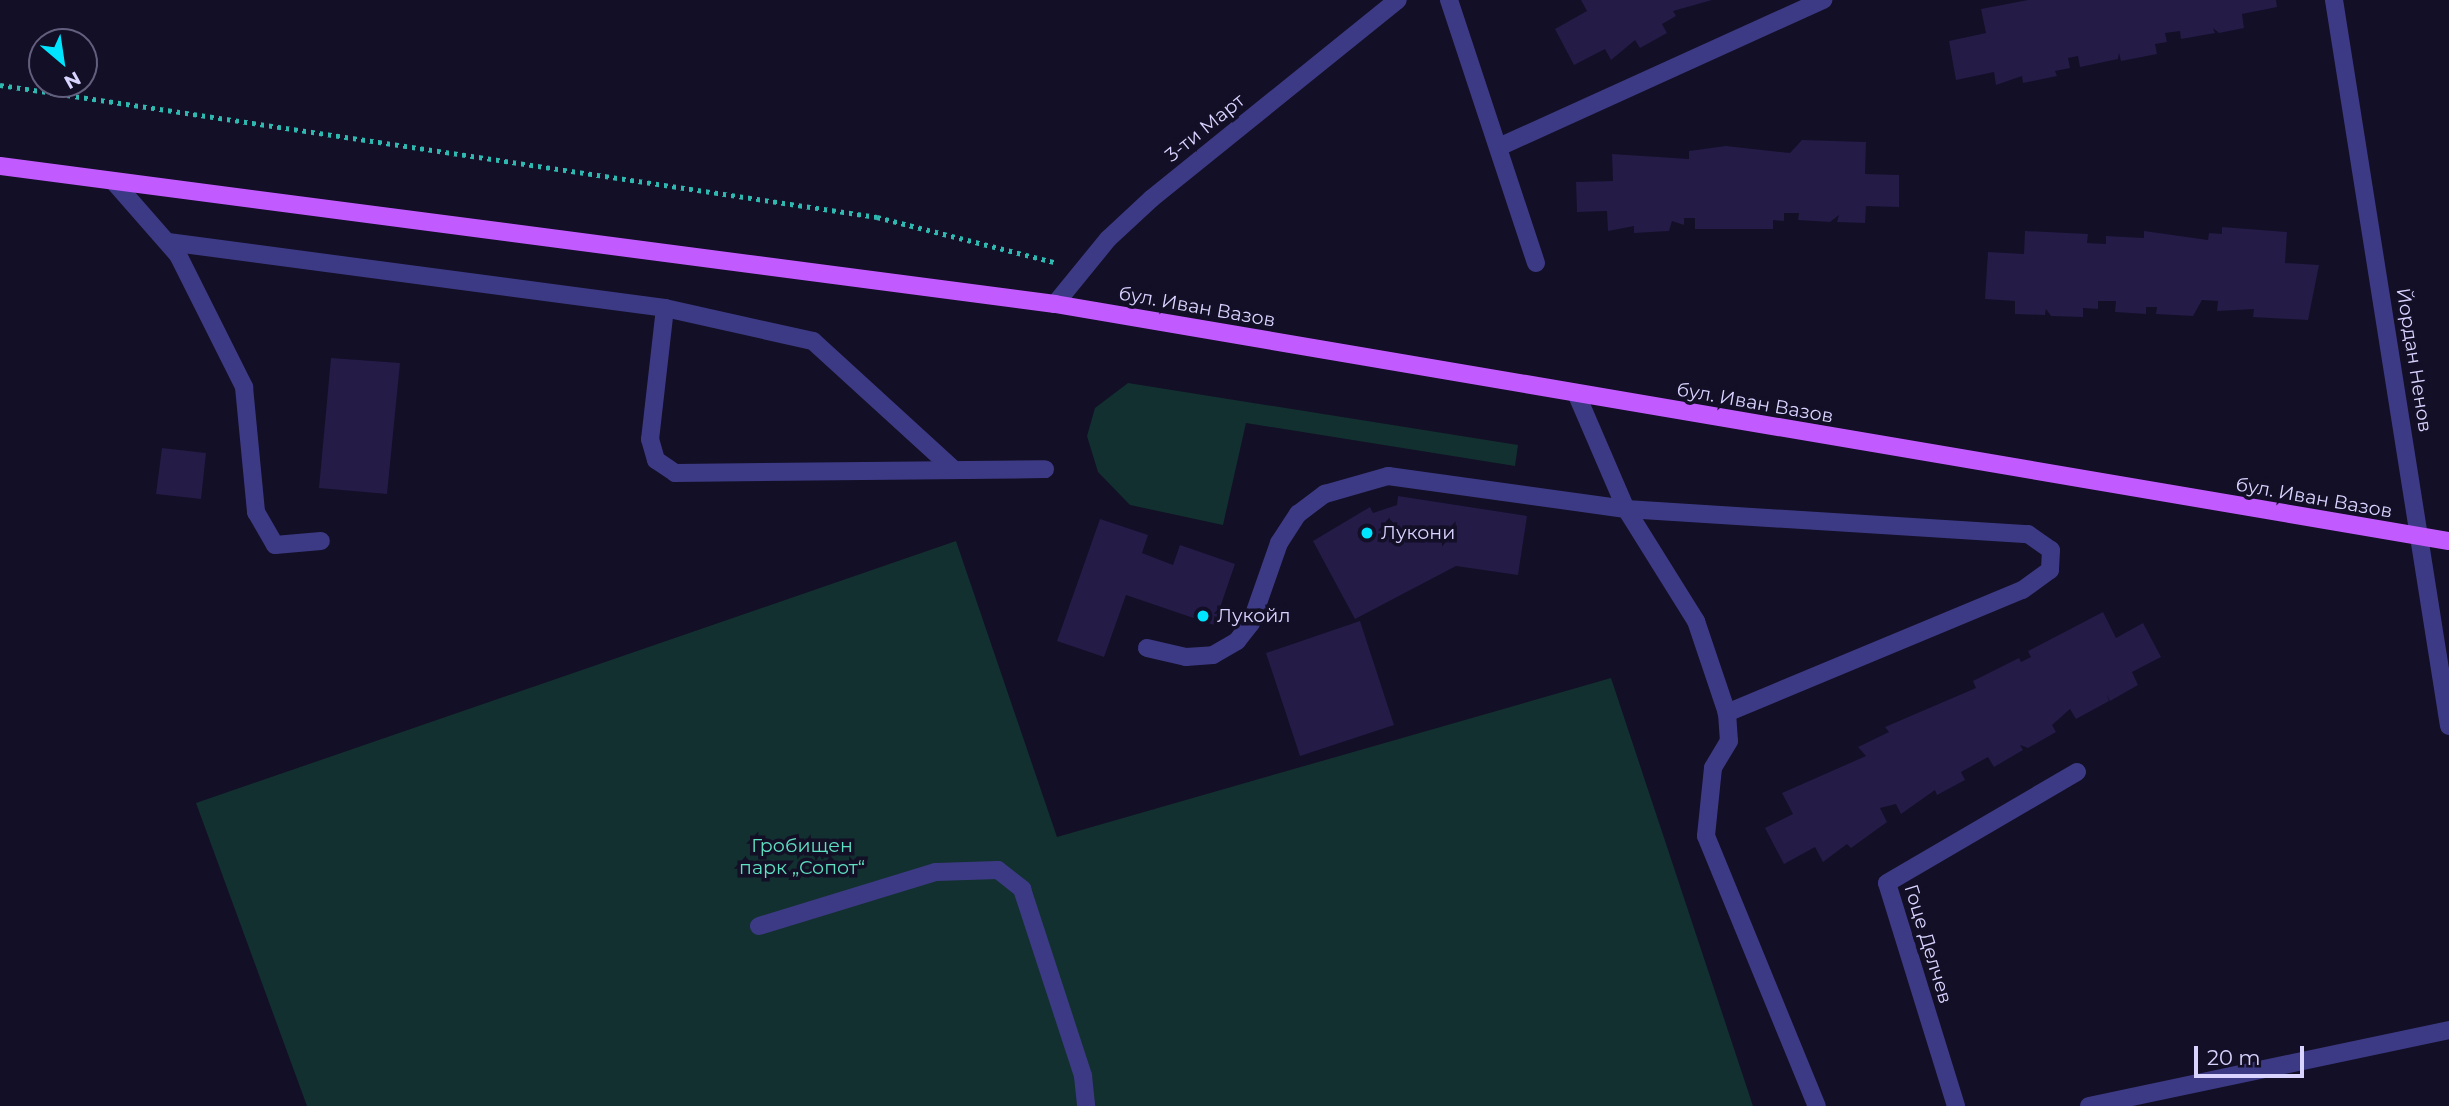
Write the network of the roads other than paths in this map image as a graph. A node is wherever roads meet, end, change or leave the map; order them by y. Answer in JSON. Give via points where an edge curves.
{"nodes":[{"id":1,"x":1398,"y":0,"type":"edge"},
{"id":2,"x":1450,"y":0,"type":"edge"},
{"id":3,"x":1823,"y":0,"type":"edge"},
{"id":4,"x":2334,"y":0,"type":"edge"},
{"id":5,"x":1501,"y":146,"type":"junction"},
{"id":6,"x":0,"y":166,"type":"edge"},
{"id":7,"x":115,"y":183,"type":"junction"},
{"id":8,"x":168,"y":242,"type":"junction"},
{"id":9,"x":1536,"y":263,"type":"dead end"},
{"id":10,"x":1055,"y":304,"type":"junction"},
{"id":11,"x":665,"y":308,"type":"junction"},
{"id":12,"x":1576,"y":393,"type":"junction"},
{"id":13,"x":951,"y":467,"type":"junction"},
{"id":14,"x":1045,"y":469,"type":"dead end"},
{"id":15,"x":1626,"y":509,"type":"junction"},
{"id":16,"x":2421,"y":537,"type":"junction"},
{"id":17,"x":321,"y":541,"type":"dead end"},
{"id":18,"x":2449,"y":541,"type":"edge"},
{"id":19,"x":1147,"y":648,"type":"dead end"},
{"id":20,"x":1727,"y":713,"type":"junction"},
{"id":21,"x":2449,"y":726,"type":"edge"},
{"id":22,"x":2077,"y":772,"type":"dead end"},
{"id":23,"x":759,"y":926,"type":"dead end"},
{"id":24,"x":2449,"y":1030,"type":"edge"},
{"id":25,"x":1086,"y":1106,"type":"edge"},
{"id":26,"x":1817,"y":1106,"type":"edge"},
{"id":27,"x":1956,"y":1106,"type":"edge"},
{"id":28,"x":2089,"y":1106,"type":"edge"}],
"edges":[{"from":1,"to":10,"type":"street","name":"3-ти Март","via":[[1151,199],[1081,270]]},
{"from":2,"to":5,"type":"street"},
{"from":3,"to":5,"type":"street"},
{"from":4,"to":16,"type":"street","name":"Йордан Ненов"},
{"from":5,"to":9,"type":"street"},
{"from":6,"to":7,"type":"main road","name":"бул. Иван Вазов"},
{"from":7,"to":8,"type":"street"},
{"from":7,"to":10,"type":"main road","name":"бул. Иван Вазов"},
{"from":8,"to":11,"type":"street"},
{"from":8,"to":17,"type":"street","via":[[244,387],[256,512],[275,544]]},
{"from":10,"to":12,"type":"main road","name":"бул. Иван Вазов"},
{"from":11,"to":13,"type":"street","via":[[813,341]]},
{"from":11,"to":13,"type":"street","via":[[650,439],[656,460],[676,473]]},
{"from":12,"to":15,"type":"street"},
{"from":12,"to":16,"type":"main road","name":"бул. Иван Вазов"},
{"from":13,"to":14,"type":"street"},
{"from":15,"to":19,"type":"street","via":[[1388,476],[1325,494],[1298,514],[1279,543],[1251,623],[1237,642],[1213,655],[1186,657]]},
{"from":15,"to":20,"type":"street","via":[[1696,621]]},
{"from":15,"to":20,"type":"street","via":[[2028,534],[2051,550],[2050,570],[2022,590]]},
{"from":16,"to":18,"type":"main road","name":"бул. Иван Вазов"},
{"from":16,"to":21,"type":"street","name":"Йордан Ненов"},
{"from":20,"to":26,"type":"street","via":[[1728,741],[1713,768],[1706,836]]},
{"from":22,"to":27,"type":"street","name":"Гоце Делчев","via":[[1886,883]]},
{"from":23,"to":25,"type":"street","via":[[936,872],[998,870],[1022,889],[1083,1076]]},
{"from":24,"to":28,"type":"street"}]}
